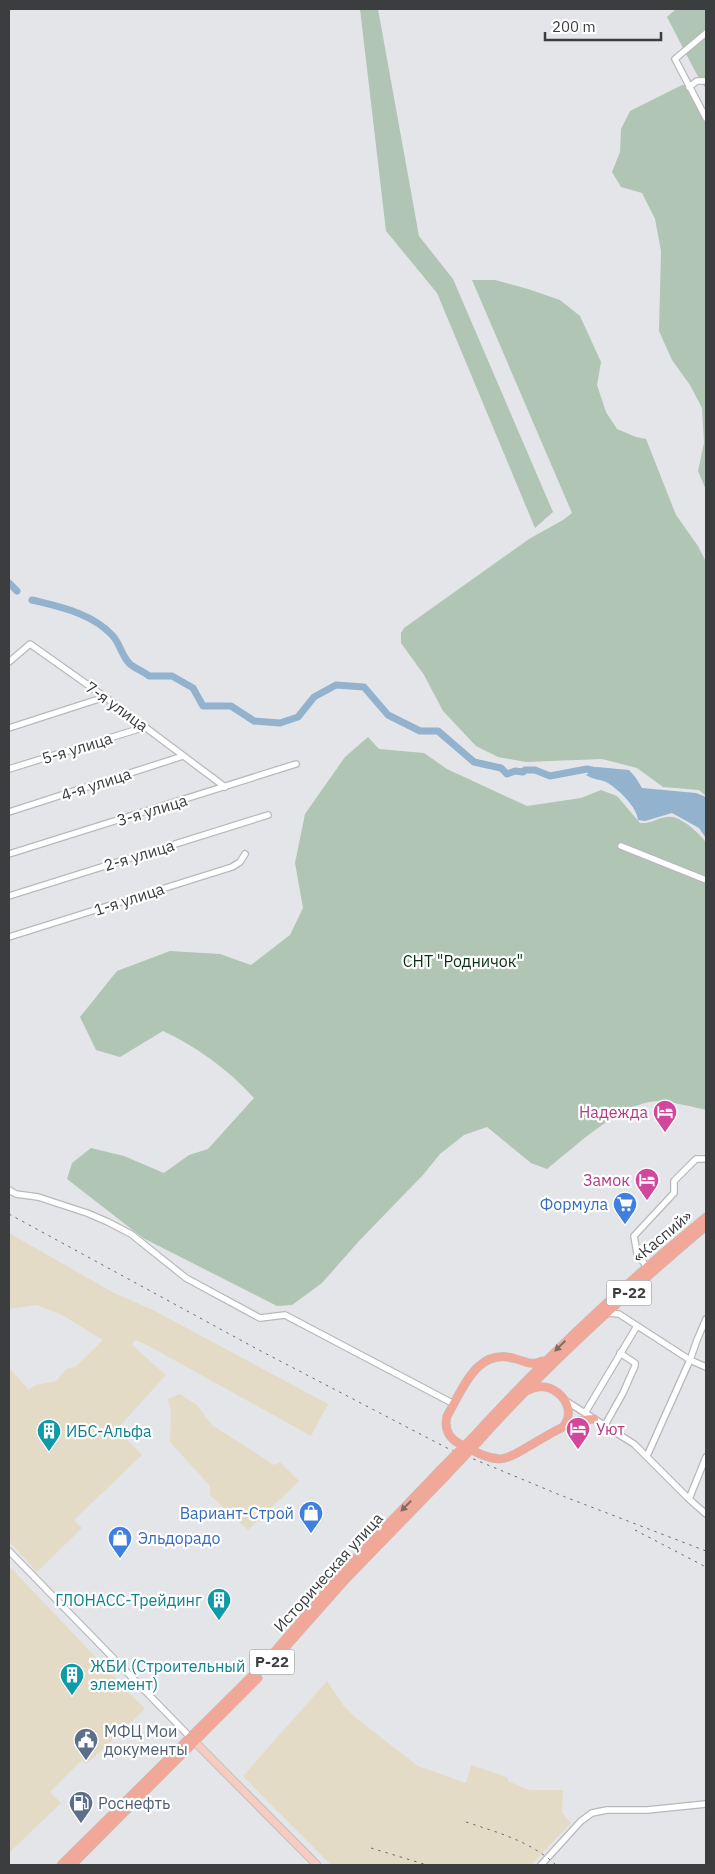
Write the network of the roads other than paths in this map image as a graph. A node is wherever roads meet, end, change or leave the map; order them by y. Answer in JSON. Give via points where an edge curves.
{"nodes":[{"id":1,"x":706,"y":33,"type":"edge"},
{"id":2,"x":706,"y":81,"type":"edge"},
{"id":3,"x":689,"y":87,"type":"junction"},
{"id":4,"x":706,"y":118,"type":"edge"},
{"id":5,"x":9,"y":662,"type":"edge"},
{"id":6,"x":105,"y":697,"type":"junction"},
{"id":7,"x":145,"y":727,"type":"junction"},
{"id":8,"x":9,"y":728,"type":"edge"},
{"id":9,"x":183,"y":756,"type":"junction"},
{"id":10,"x":296,"y":764,"type":"dead end"},
{"id":11,"x":9,"y":769,"type":"edge"},
{"id":12,"x":225,"y":787,"type":"junction"},
{"id":13,"x":9,"y":812,"type":"edge"},
{"id":14,"x":268,"y":815,"type":"dead end"},
{"id":15,"x":621,"y":846,"type":"dead end"},
{"id":16,"x":9,"y":854,"type":"edge"},
{"id":17,"x":245,"y":854,"type":"dead end"},
{"id":18,"x":706,"y":880,"type":"edge"},
{"id":19,"x":9,"y":896,"type":"edge"},
{"id":20,"x":9,"y":937,"type":"edge"},
{"id":21,"x":706,"y":1159,"type":"edge"},
{"id":22,"x":9,"y":1190,"type":"edge"},
{"id":23,"x":706,"y":1217,"type":"edge"},
{"id":24,"x":706,"y":1226,"type":"edge"},
{"id":25,"x":646,"y":1266,"type":"junction"},
{"id":26,"x":620,"y":1302,"type":"junction"},
{"id":27,"x":607,"y":1313,"type":"junction"},
{"id":28,"x":619,"y":1314,"type":"junction"},
{"id":29,"x":706,"y":1320,"type":"edge"},
{"id":30,"x":637,"y":1326,"type":"junction"},
{"id":31,"x":620,"y":1354,"type":"junction"},
{"id":32,"x":551,"y":1360,"type":"junction"},
{"id":33,"x":690,"y":1360,"type":"junction"},
{"id":34,"x":521,"y":1361,"type":"junction"},
{"id":35,"x":706,"y":1367,"type":"edge"},
{"id":36,"x":555,"y":1393,"type":"junction"},
{"id":37,"x":512,"y":1394,"type":"junction"},
{"id":38,"x":521,"y":1395,"type":"junction"},
{"id":39,"x":566,"y":1401,"type":"junction"},
{"id":40,"x":454,"y":1404,"type":"junction"},
{"id":41,"x":585,"y":1413,"type":"junction"},
{"id":42,"x":594,"y":1419,"type":"junction"},
{"id":43,"x":605,"y":1425,"type":"junction"},
{"id":44,"x":563,"y":1427,"type":"junction"},
{"id":45,"x":475,"y":1440,"type":"junction"},
{"id":46,"x":647,"y":1456,"type":"junction"},
{"id":47,"x":706,"y":1457,"type":"edge"},
{"id":48,"x":442,"y":1474,"type":"junction"},
{"id":49,"x":689,"y":1499,"type":"junction"},
{"id":50,"x":706,"y":1514,"type":"edge"},
{"id":51,"x":9,"y":1551,"type":"edge"},
{"id":52,"x":193,"y":1739,"type":"junction"},
{"id":53,"x":706,"y":1804,"type":"edge"},
{"id":54,"x":61,"y":1865,"type":"edge"},
{"id":55,"x":72,"y":1865,"type":"edge"},
{"id":56,"x":317,"y":1865,"type":"edge"},
{"id":57,"x":540,"y":1865,"type":"edge"}],
"edges":[{"from":1,"to":3,"type":"street","via":[[675,59]]},
{"from":2,"to":3,"type":"street"},
{"from":3,"to":4,"type":"street"},
{"from":5,"to":6,"type":"street","name":"7-я улица","via":[[30,644]]},
{"from":6,"to":7,"type":"street","name":"7-я улица"},
{"from":6,"to":8,"type":"street"},
{"from":7,"to":9,"type":"street","name":"7-я улица"},
{"from":7,"to":11,"type":"street","name":"5-я улица"},
{"from":9,"to":12,"type":"street","name":"7-я улица"},
{"from":9,"to":13,"type":"street","name":"4-я улица"},
{"from":10,"to":12,"type":"street","name":"3-я улица"},
{"from":12,"to":16,"type":"street","name":"3-я улица"},
{"from":14,"to":19,"type":"street","name":"2-я улица"},
{"from":15,"to":18,"type":"street"},
{"from":17,"to":20,"type":"street","name":"1-я улица","via":[[232,867]]},
{"from":21,"to":25,"type":"street","via":[[696,1159],[674,1180],[674,1193],[634,1236],[637,1253]]},
{"from":22,"to":40,"type":"street","via":[[108,1222],[131,1234],[186,1278],[260,1318],[285,1315]]},
{"from":23,"to":25,"type":"highway","name":"«Каспий»","number":"Р-22"},
{"from":24,"to":26,"type":"highway","name":"«Каспий»","number":"Р-22"},
{"from":25,"to":32,"type":"highway","name":"«Каспий»","number":"Р-22","one_way":true},
{"from":26,"to":27,"type":"highway","name":"«Каспий»","number":"Р-22"},
{"from":26,"to":28,"type":"street"},
{"from":27,"to":28,"type":"street"},
{"from":27,"to":32,"type":"highway","name":"«Каспий»","number":"Р-22"},
{"from":28,"to":30,"type":"street"},
{"from":29,"to":33,"type":"street"},
{"from":30,"to":31,"type":"street"},
{"from":30,"to":33,"type":"street"},
{"from":31,"to":41,"type":"street"},
{"from":31,"to":43,"type":"street","via":[[632,1360],[635,1366]]},
{"from":32,"to":34,"type":"highway","via":[[535,1364]]},
{"from":32,"to":36,"type":"highway","via":[[547,1383]]},
{"from":32,"to":37,"type":"highway","name":"Историческая улица","number":"Р-22"},
{"from":32,"to":38,"type":"highway","name":"Историческая улица","number":"Р-22"},
{"from":33,"to":35,"type":"street"},
{"from":33,"to":46,"type":"street"},
{"from":34,"to":37,"type":"highway","via":[[525,1374]]},
{"from":34,"to":40,"type":"highway","via":[[499,1357],[479,1364]]},
{"from":36,"to":38,"type":"highway","via":[[542,1386]]},
{"from":36,"to":39,"type":"highway"},
{"from":37,"to":45,"type":"highway","name":"Историческая улица","number":"Р-22"},
{"from":38,"to":45,"type":"highway","name":"Историческая улица","number":"Р-22"},
{"from":39,"to":41,"type":"street"},
{"from":39,"to":44,"type":"highway","via":[[570,1410]]},
{"from":40,"to":44,"type":"highway","via":[[446,1423],[450,1436],[456,1442],[492,1458],[512,1455]]},
{"from":41,"to":42,"type":"street"},
{"from":42,"to":43,"type":"street"},
{"from":42,"to":44,"type":"highway","via":[[582,1419]]},
{"from":43,"to":46,"type":"street"},
{"from":45,"to":48,"type":"highway","name":"Историческая улица","number":"Р-22","bridge":true},
{"from":46,"to":49,"type":"street"},
{"from":47,"to":49,"type":"street"},
{"from":48,"to":52,"type":"highway","name":"Историческая улица","number":"Р-22","via":[[268,1667]]},
{"from":48,"to":52,"type":"highway","name":"Историческая улица","number":"Р-22","one_way":true,"via":[[341,1574],[264,1664]]},
{"from":49,"to":50,"type":"street"},
{"from":51,"to":52,"type":"street"},
{"from":52,"to":54,"type":"highway","name":"Историческая улица","number":"Р-22"},
{"from":52,"to":55,"type":"highway","name":"Историческая улица","number":"Р-22"},
{"from":52,"to":56,"type":"main road"},
{"from":53,"to":57,"type":"street","via":[[592,1813],[580,1821]]}]}
